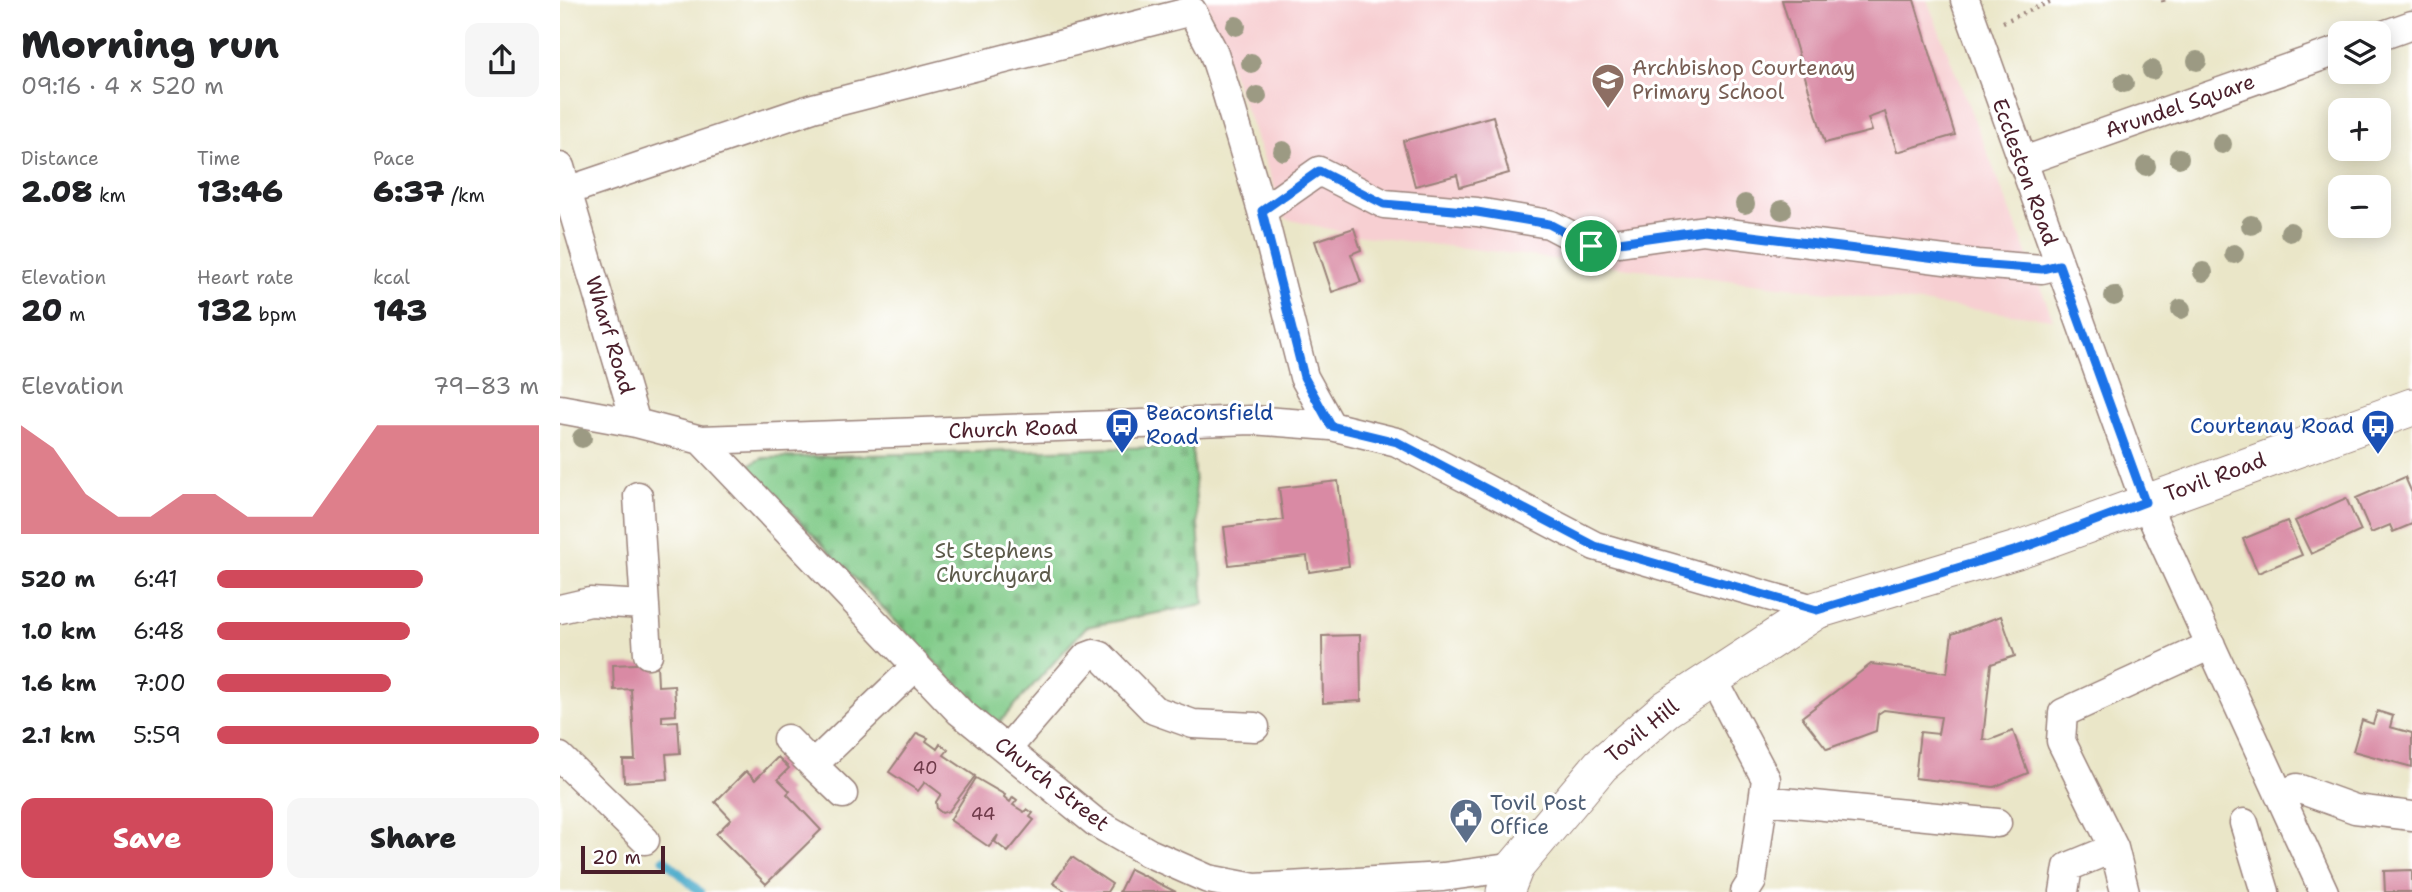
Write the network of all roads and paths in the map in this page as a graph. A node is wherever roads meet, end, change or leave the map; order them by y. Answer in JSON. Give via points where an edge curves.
{"nodes":[{"id":1,"x":1965,"y":0,"type":"edge"},
{"id":2,"x":2054,"y":0,"type":"edge"},
{"id":3,"x":1194,"y":5,"type":"edge"},
{"id":4,"x":2412,"y":25,"type":"edge"},
{"id":5,"x":2391,"y":32,"type":"edge"},
{"id":6,"x":1976,"y":33,"type":"junction"},
{"id":7,"x":2328,"y":54,"type":"edge"},
{"id":8,"x":2021,"y":162,"type":"junction"},
{"id":9,"x":564,"y":179,"type":"edge"},
{"id":10,"x":1262,"y":211,"type":"junction"},
{"id":11,"x":2059,"y":265,"type":"junction"},
{"id":12,"x":2412,"y":407,"type":"edge"},
{"id":13,"x":560,"y":410,"type":"edge"},
{"id":14,"x":636,"y":423,"type":"junction"},
{"id":15,"x":1331,"y":426,"type":"junction"},
{"id":16,"x":701,"y":440,"type":"junction"},
{"id":17,"x":638,"y":496,"type":"dead end"},
{"id":18,"x":2145,"y":502,"type":"junction"},
{"id":19,"x":645,"y":605,"type":"junction"},
{"id":20,"x":560,"y":610,"type":"edge"},
{"id":21,"x":1817,"y":610,"type":"junction"},
{"id":22,"x":2211,"y":645,"type":"junction"},
{"id":23,"x":648,"y":654,"type":"dead end"},
{"id":24,"x":916,"y":666,"type":"junction"},
{"id":25,"x":1713,"y":679,"type":"junction"},
{"id":26,"x":1255,"y":727,"type":"dead end"},
{"id":27,"x":787,"y":739,"type":"dead end"},
{"id":28,"x":1007,"y":749,"type":"junction"},
{"id":29,"x":560,"y":757,"type":"edge"},
{"id":30,"x":813,"y":765,"type":"junction"},
{"id":31,"x":843,"y":794,"type":"dead end"},
{"id":32,"x":2279,"y":795,"type":"junction"},
{"id":33,"x":1764,"y":800,"type":"junction"},
{"id":34,"x":2412,"y":816,"type":"edge"},
{"id":35,"x":1997,"y":823,"type":"dead end"},
{"id":36,"x":2244,"y":823,"type":"dead end"},
{"id":37,"x":645,"y":840,"type":"dead end"},
{"id":38,"x":2115,"y":848,"type":"junction"},
{"id":39,"x":1510,"y":880,"type":"edge"},
{"id":40,"x":1745,"y":892,"type":"edge"},
{"id":41,"x":2064,"y":892,"type":"edge"},
{"id":42,"x":2125,"y":892,"type":"edge"},
{"id":43,"x":2265,"y":892,"type":"edge"},
{"id":44,"x":2324,"y":892,"type":"edge"}],
"edges":[{"from":1,"to":6,"type":"street","name":"Eccleston Road"},
{"from":2,"to":6,"type":"path"},
{"from":3,"to":9,"type":"street"},
{"from":3,"to":10,"type":"street","via":[[1213,51]]},
{"from":4,"to":5,"type":"street"},
{"from":6,"to":8,"type":"street","name":"Eccleston Road"},
{"from":7,"to":8,"type":"street","name":"Arundel Square"},
{"from":8,"to":11,"type":"street","name":"Eccleston Road"},
{"from":9,"to":14,"type":"street","name":"Wharf Road"},
{"from":10,"to":11,"type":"street","via":[[1319,171],[1384,204],[1549,224],[1591,246],[1704,230],[1976,264],[2042,269]]},
{"from":10,"to":15,"type":"street","via":[[1304,377]]},
{"from":11,"to":18,"type":"street","name":"Eccleston Road"},
{"from":12,"to":18,"type":"main road","name":"Tovil Road"},
{"from":13,"to":14,"type":"street","name":"Church Road"},
{"from":14,"to":16,"type":"street","name":"Church Road"},
{"from":15,"to":16,"type":"street","name":"Church Road","via":[[1252,420]]},
{"from":15,"to":21,"type":"street","name":"Church Road","via":[[1397,442],[1595,546]]},
{"from":16,"to":24,"type":"street","name":"Church Street"},
{"from":17,"to":19,"type":"street"},
{"from":18,"to":21,"type":"main road","name":"Tovil Road","via":[[2017,550]]},
{"from":18,"to":22,"type":"street"},
{"from":19,"to":20,"type":"street","via":[[590,602]]},
{"from":19,"to":23,"type":"street"},
{"from":21,"to":25,"type":"main road","name":"Tovil Hill"},
{"from":22,"to":32,"type":"street"},
{"from":22,"to":38,"type":"street","via":[[2063,713],[2061,741]]},
{"from":24,"to":28,"type":"street","name":"Church Street","via":[[960,712]]},
{"from":24,"to":30,"type":"street"},
{"from":25,"to":33,"type":"street","via":[[1766,779]]},
{"from":25,"to":39,"type":"main road","name":"Tovil Hill","via":[[1666,709],[1601,765]]},
{"from":26,"to":28,"type":"street","via":[[1193,724],[1154,710],[1094,654],[1086,657]]},
{"from":27,"to":30,"type":"street"},
{"from":28,"to":39,"type":"street","name":"Church Street","via":[[1095,822],[1208,879],[1255,888],[1443,877]]},
{"from":29,"to":37,"type":"street"},
{"from":30,"to":31,"type":"street"},
{"from":32,"to":34,"type":"street","via":[[2297,788],[2355,809]]},
{"from":32,"to":44,"type":"street"},
{"from":33,"to":35,"type":"street"},
{"from":33,"to":40,"type":"street","via":[[1752,881]]},
{"from":36,"to":43,"type":"street"},
{"from":38,"to":41,"type":"street","via":[[2068,867]]},
{"from":38,"to":42,"type":"street"}]}
